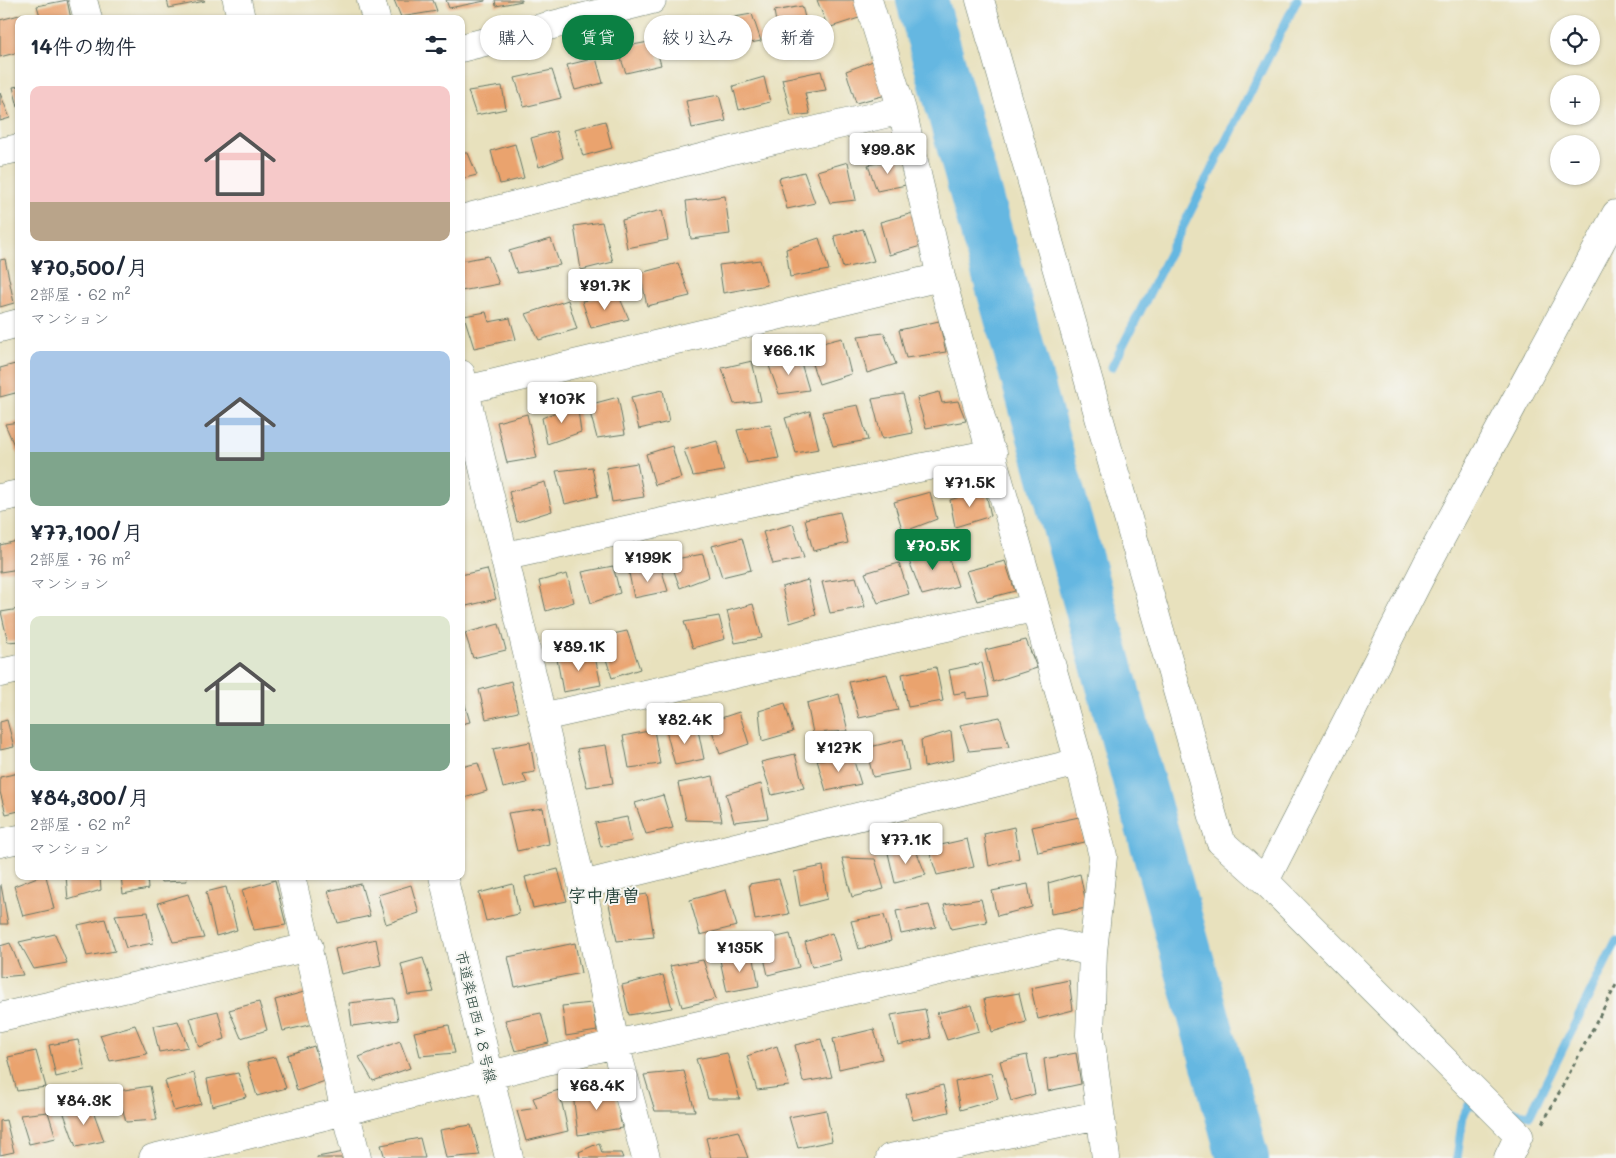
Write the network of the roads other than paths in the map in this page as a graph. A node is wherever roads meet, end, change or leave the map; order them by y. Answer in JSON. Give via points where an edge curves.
{"nodes":[{"id":1,"x":83,"y":0,"type":"edge"},
{"id":2,"x":237,"y":0,"type":"edge"},
{"id":3,"x":371,"y":0,"type":"edge"},
{"id":4,"x":652,"y":0,"type":"edge"},
{"id":5,"x":868,"y":0,"type":"edge"},
{"id":6,"x":980,"y":0,"type":"edge"},
{"id":7,"x":87,"y":15,"type":"edge"},
{"id":8,"x":240,"y":15,"type":"edge"},
{"id":9,"x":375,"y":15,"type":"edge"},
{"id":10,"x":465,"y":47,"type":"edge"},
{"id":11,"x":902,"y":110,"type":"junction"},
{"id":12,"x":15,"y":149,"type":"edge"},
{"id":13,"x":0,"y":152,"type":"edge"},
{"id":14,"x":465,"y":218,"type":"edge"},
{"id":15,"x":1613,"y":229,"type":"edge"},
{"id":16,"x":941,"y":277,"type":"junction"},
{"id":17,"x":15,"y":324,"type":"edge"},
{"id":18,"x":0,"y":328,"type":"edge"},
{"id":19,"x":465,"y":385,"type":"edge"},
{"id":20,"x":465,"y":393,"type":"edge"},
{"id":21,"x":993,"y":453,"type":"junction"},
{"id":22,"x":15,"y":495,"type":"edge"},
{"id":23,"x":0,"y":498,"type":"edge"},
{"id":24,"x":506,"y":556,"type":"junction"},
{"id":25,"x":1033,"y":608,"type":"junction"},
{"id":26,"x":15,"y":670,"type":"edge"},
{"id":27,"x":0,"y":673,"type":"edge"},
{"id":28,"x":542,"y":717,"type":"junction"},
{"id":29,"x":1079,"y":762,"type":"junction"},
{"id":30,"x":15,"y":840,"type":"edge"},
{"id":31,"x":0,"y":843,"type":"edge"},
{"id":32,"x":292,"y":880,"type":"edge"},
{"id":33,"x":444,"y":880,"type":"edge"},
{"id":34,"x":1265,"y":882,"type":"junction"},
{"id":35,"x":582,"y":885,"type":"junction"},
{"id":36,"x":310,"y":947,"type":"junction"},
{"id":37,"x":1093,"y":952,"type":"junction"},
{"id":38,"x":0,"y":1017,"type":"edge"},
{"id":39,"x":615,"y":1044,"type":"junction"},
{"id":40,"x":490,"y":1075,"type":"junction"},
{"id":41,"x":346,"y":1111,"type":"junction"},
{"id":42,"x":1099,"y":1115,"type":"junction"},
{"id":43,"x":1513,"y":1147,"type":"edge"},
{"id":44,"x":152,"y":1158,"type":"edge"},
{"id":45,"x":357,"y":1158,"type":"edge"},
{"id":46,"x":509,"y":1158,"type":"edge"},
{"id":47,"x":646,"y":1158,"type":"edge"},
{"id":48,"x":890,"y":1158,"type":"edge"},
{"id":49,"x":1106,"y":1158,"type":"edge"}],
"edges":[{"from":1,"to":7,"type":"street"},
{"from":2,"to":8,"type":"street"},
{"from":3,"to":9,"type":"street"},
{"from":4,"to":10,"type":"street"},
{"from":5,"to":11,"type":"street"},
{"from":6,"to":34,"type":"street","via":[[1220,841]]},
{"from":11,"to":14,"type":"street"},
{"from":11,"to":16,"type":"street"},
{"from":12,"to":13,"type":"street"},
{"from":15,"to":34,"type":"street","via":[[1426,566]]},
{"from":16,"to":19,"type":"street"},
{"from":16,"to":21,"type":"street"},
{"from":17,"to":18,"type":"street"},
{"from":20,"to":24,"type":"street"},
{"from":21,"to":24,"type":"street"},
{"from":21,"to":25,"type":"street"},
{"from":22,"to":23,"type":"street"},
{"from":24,"to":28,"type":"street"},
{"from":25,"to":28,"type":"street"},
{"from":25,"to":29,"type":"street"},
{"from":26,"to":27,"type":"street"},
{"from":28,"to":35,"type":"street"},
{"from":29,"to":35,"type":"street"},
{"from":29,"to":37,"type":"street","via":[[1102,856]]},
{"from":30,"to":31,"type":"street"},
{"from":32,"to":36,"type":"street"},
{"from":33,"to":40,"type":"street","name":"市道楽田西４８号線"},
{"from":34,"to":43,"type":"street"},
{"from":35,"to":39,"type":"street"},
{"from":36,"to":38,"type":"street"},
{"from":36,"to":41,"type":"street"},
{"from":37,"to":39,"type":"street","via":[[1058,944]]},
{"from":37,"to":42,"type":"street","via":[[1090,1035]]},
{"from":39,"to":40,"type":"street"},
{"from":39,"to":47,"type":"street"},
{"from":40,"to":41,"type":"street"},
{"from":40,"to":46,"type":"street","name":"市道楽田西４８号線"},
{"from":41,"to":44,"type":"street"},
{"from":41,"to":45,"type":"street"},
{"from":42,"to":48,"type":"street"},
{"from":42,"to":49,"type":"street"}]}
